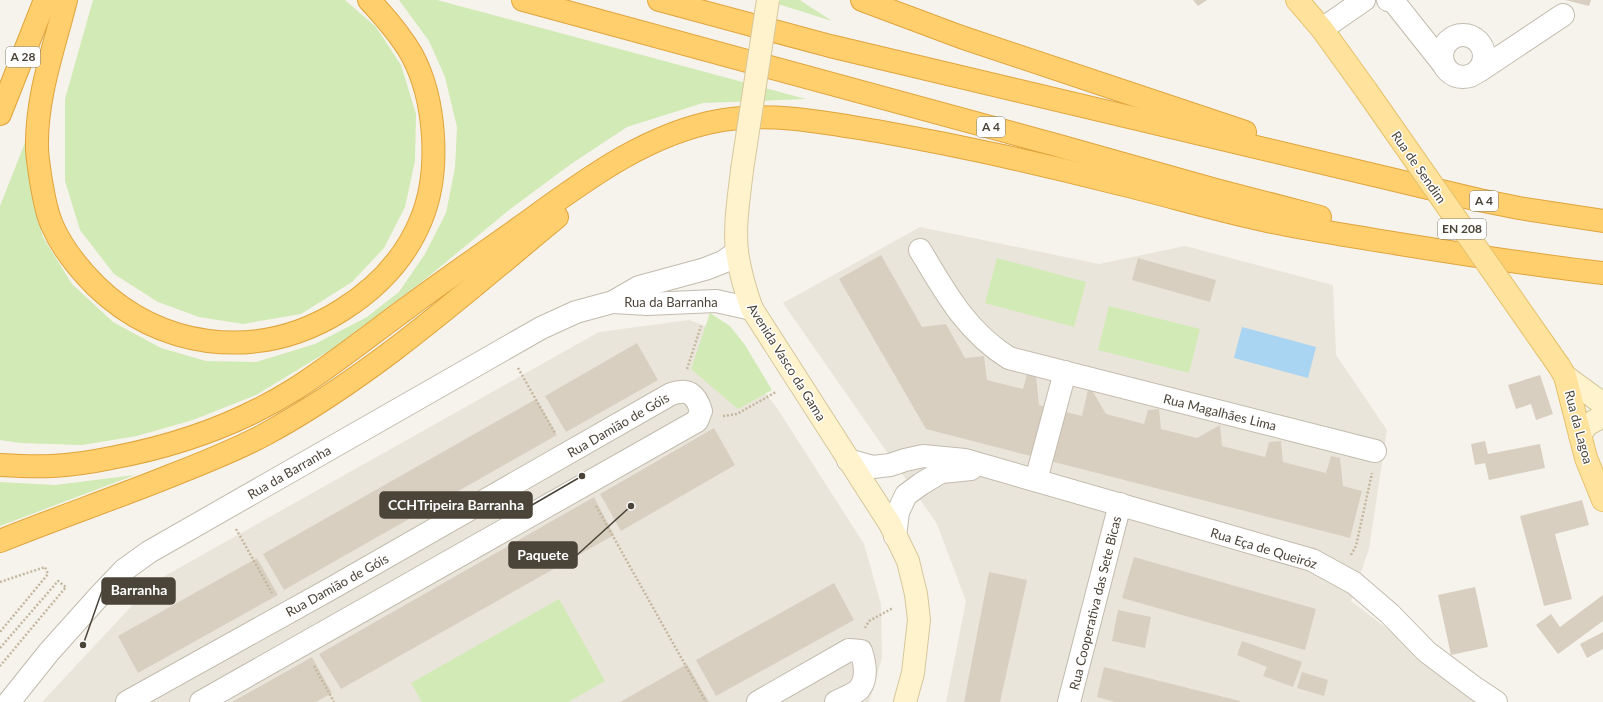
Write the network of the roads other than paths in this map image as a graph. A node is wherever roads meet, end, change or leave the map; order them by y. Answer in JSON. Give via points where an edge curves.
{"nodes":[{"id":1,"x":44,"y":0,"type":"edge"},
{"id":2,"x":66,"y":0,"type":"edge"},
{"id":3,"x":369,"y":0,"type":"edge"},
{"id":4,"x":523,"y":0,"type":"edge"},
{"id":5,"x":659,"y":0,"type":"edge"},
{"id":6,"x":768,"y":0,"type":"edge"},
{"id":7,"x":862,"y":0,"type":"edge"},
{"id":8,"x":1297,"y":0,"type":"edge"},
{"id":9,"x":1364,"y":0,"type":"edge"},
{"id":10,"x":1388,"y":0,"type":"edge"},
{"id":11,"x":1563,"y":15,"type":"dead end"},
{"id":12,"x":1410,"y":22,"type":"junction"},
{"id":13,"x":1322,"y":29,"type":"junction"},
{"id":14,"x":1466,"y":35,"type":"junction"},
{"id":15,"x":1517,"y":46,"type":"junction"},
{"id":16,"x":1444,"y":65,"type":"junction"},
{"id":17,"x":1478,"y":71,"type":"junction"},
{"id":18,"x":0,"y":114,"type":"edge"},
{"id":19,"x":638,"y":150,"type":"junction"},
{"id":20,"x":1367,"y":174,"type":"junction"},
{"id":21,"x":1603,"y":221,"type":"edge"},
{"id":22,"x":920,"y":250,"type":"dead end"},
{"id":23,"x":737,"y":252,"type":"junction"},
{"id":24,"x":1459,"y":254,"type":"junction"},
{"id":25,"x":1603,"y":273,"type":"edge"},
{"id":26,"x":613,"y":302,"type":"junction"},
{"id":27,"x":752,"y":309,"type":"junction"},
{"id":28,"x":1562,"y":371,"type":"junction"},
{"id":29,"x":1065,"y":372,"type":"junction"},
{"id":30,"x":1603,"y":404,"type":"edge"},
{"id":31,"x":1603,"y":416,"type":"edge"},
{"id":32,"x":1580,"y":435,"type":"junction"},
{"id":33,"x":1375,"y":451,"type":"road end"},
{"id":34,"x":848,"y":460,"type":"junction"},
{"id":35,"x":0,"y":465,"type":"edge"},
{"id":36,"x":992,"y":468,"type":"junction"},
{"id":37,"x":1036,"y":480,"type":"junction"},
{"id":38,"x":1603,"y":500,"type":"edge"},
{"id":39,"x":1120,"y":504,"type":"junction"},
{"id":40,"x":895,"y":536,"type":"junction"},
{"id":41,"x":0,"y":542,"type":"edge"},
{"id":42,"x":1076,"y":700,"type":"edge"},
{"id":43,"x":9,"y":702,"type":"edge"},
{"id":44,"x":127,"y":702,"type":"edge"},
{"id":45,"x":201,"y":702,"type":"edge"},
{"id":46,"x":758,"y":702,"type":"edge"},
{"id":47,"x":836,"y":702,"type":"edge"},
{"id":48,"x":905,"y":702,"type":"edge"},
{"id":49,"x":1496,"y":702,"type":"edge"}],
"edges":[{"from":1,"to":18,"type":"highway","number":"A 28"},
{"from":2,"to":3,"type":"highway","via":[[43,86],[38,121],[37,148],[45,202],[52,226],[77,265],[93,283],[109,298],[142,321],[190,338],[247,343],[298,332],[325,321],[352,304],[374,288],[392,268],[421,219],[433,163],[430,109],[413,57],[398,32]]},
{"from":4,"to":24,"type":"highway","number":"A 4"},
{"from":5,"to":20,"type":"highway","number":"A 4","via":[[830,46]]},
{"from":6,"to":23,"type":"main road","name":"Avenida Vasco da Gama","bridge":true,"via":[[742,170],[736,229]]},
{"from":7,"to":20,"type":"highway","via":[[961,37]]},
{"from":8,"to":13,"type":"main road","name":"Rua de Sendim","number":"EN 208"},
{"from":9,"to":13,"type":"street"},
{"from":10,"to":12,"type":"street","via":[[1394,2]]},
{"from":11,"to":15,"type":"street"},
{"from":12,"to":14,"type":"street"},
{"from":12,"to":16,"type":"street"},
{"from":13,"to":28,"type":"main road","name":"Rua de Sendim","number":"EN 208","bridge":true},
{"from":14,"to":15,"type":"street"},
{"from":14,"to":16,"type":"street","via":[[1450,39],[1445,44],[1441,58]]},
{"from":14,"to":17,"type":"street","via":[[1477,39],[1484,51],[1483,66]]},
{"from":15,"to":17,"type":"street"},
{"from":16,"to":17,"type":"street","via":[[1447,71],[1459,78],[1466,78]]},
{"from":19,"to":24,"type":"highway","via":[[656,140],[689,128],[723,120],[810,120],[925,139],[1025,160],[1266,221]]},
{"from":19,"to":35,"type":"highway","via":[[569,192],[405,309],[350,352],[257,411],[185,440],[120,457],[54,466]]},
{"from":19,"to":41,"type":"highway","via":[[435,318],[359,375],[306,410],[263,435],[188,469]]},
{"from":20,"to":21,"type":"highway","number":"A 4","via":[[1478,200]]},
{"from":22,"to":29,"type":"street","name":"Rua Magalhães Lima","via":[[947,295],[983,339],[1009,358]]},
{"from":23,"to":26,"type":"street","name":"Rua da Barranha","via":[[705,270],[639,287]]},
{"from":23,"to":27,"type":"main road","name":"Avenida Vasco da Gama","via":[[742,279]]},
{"from":24,"to":25,"type":"highway","number":"A 4"},
{"from":26,"to":27,"type":"street","name":"Rua da Barranha","via":[[647,304],[716,301]]},
{"from":26,"to":43,"type":"street","name":"Rua da Barranha","via":[[576,312],[541,328],[149,552],[124,570],[101,594]]},
{"from":27,"to":34,"type":"main road","name":"Avenida Vasco da Gama"},
{"from":28,"to":30,"type":"main road"},
{"from":28,"to":32,"type":"main road","name":"Rua da Lagoa","number":"EN 208"},
{"from":29,"to":33,"type":"street","name":"Rua Magalhães Lima"},
{"from":29,"to":37,"type":"street"},
{"from":31,"to":32,"type":"main road","via":[[1587,425]]},
{"from":32,"to":38,"type":"main road","name":"Rua da Lagoa","number":"EN 208","via":[[1586,458]]},
{"from":34,"to":36,"type":"street","name":"Rua Eça de Queiróz","via":[[873,467],[923,456],[944,457]]},
{"from":34,"to":40,"type":"main road","name":"Avenida Vasco da Gama","via":[[890,524]]},
{"from":36,"to":37,"type":"street","name":"Rua Eça de Queiróz"},
{"from":36,"to":40,"type":"street","name":"Rua Eça de Queiróz","via":[[941,472],[920,484],[906,495],[898,512]]},
{"from":37,"to":39,"type":"street","name":"Rua Eça de Queiróz"},
{"from":39,"to":42,"type":"street","name":"Rua Cooperativa das Sete Bicas"},
{"from":39,"to":49,"type":"street","name":"Rua Eça de Queiróz","via":[[1312,560],[1354,583],[1390,614],[1427,652]]},
{"from":40,"to":48,"type":"main road","name":"Avenida Vasco da Gama","via":[[908,561],[919,620],[913,673]]},
{"from":44,"to":45,"type":"street","name":"Rua Damião de Góis","via":[[671,394],[680,391],[689,393],[698,400],[702,411],[697,421]]},
{"from":46,"to":47,"type":"street","via":[[850,650],[861,651],[866,664],[860,688]]}]}
